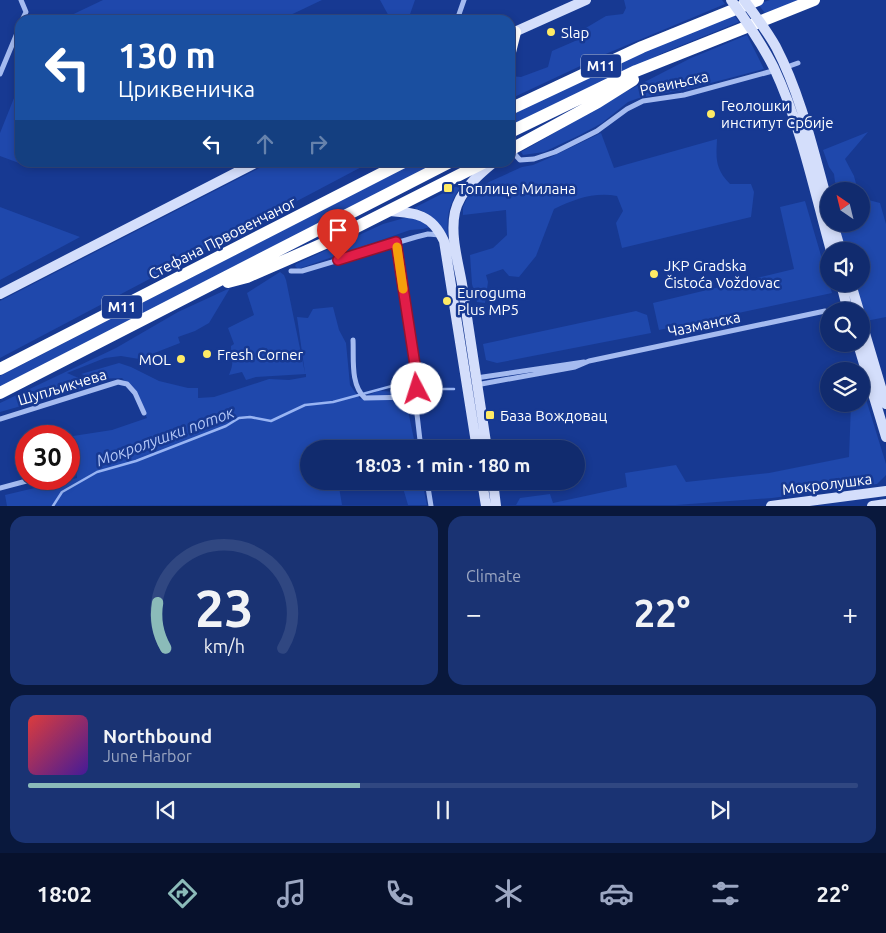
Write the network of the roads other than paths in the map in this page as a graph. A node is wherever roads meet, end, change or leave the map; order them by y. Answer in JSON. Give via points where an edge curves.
{"nodes":[{"id":1,"x":21,"y":0,"type":"edge"},
{"id":2,"x":464,"y":0,"type":"edge"},
{"id":3,"x":586,"y":0,"type":"edge"},
{"id":4,"x":732,"y":0,"type":"edge"},
{"id":5,"x":744,"y":0,"type":"edge"},
{"id":6,"x":758,"y":0,"type":"edge"},
{"id":7,"x":814,"y":0,"type":"edge"},
{"id":8,"x":24,"y":15,"type":"edge"},
{"id":9,"x":459,"y":15,"type":"edge"},
{"id":10,"x":515,"y":32,"type":"edge"},
{"id":11,"x":15,"y":38,"type":"edge"},
{"id":12,"x":664,"y":59,"type":"junction"},
{"id":13,"x":798,"y":64,"type":"dead end"},
{"id":14,"x":0,"y":74,"type":"edge"},
{"id":15,"x":515,"y":107,"type":"edge"},
{"id":16,"x":515,"y":130,"type":"edge"},
{"id":17,"x":515,"y":147,"type":"edge"},
{"id":18,"x":515,"y":155,"type":"edge"},
{"id":19,"x":247,"y":167,"type":"edge"},
{"id":20,"x":394,"y":167,"type":"edge"},
{"id":21,"x":440,"y":167,"type":"edge"},
{"id":22,"x":475,"y":167,"type":"edge"},
{"id":23,"x":488,"y":167,"type":"edge"},
{"id":24,"x":822,"y":182,"type":"edge"},
{"id":25,"x":389,"y":211,"type":"junction"},
{"id":26,"x":441,"y":235,"type":"junction"},
{"id":27,"x":396,"y":242,"type":"junction"},
{"id":28,"x":828,"y":242,"type":"edge"},
{"id":29,"x":454,"y":269,"type":"junction"},
{"id":30,"x":291,"y":271,"type":"dead end"},
{"id":31,"x":204,"y":289,"type":"junction"},
{"id":32,"x":0,"y":294,"type":"edge"},
{"id":33,"x":820,"y":312,"type":"edge"},
{"id":34,"x":353,"y":340,"type":"dead end"},
{"id":35,"x":861,"y":352,"type":"edge"},
{"id":36,"x":869,"y":352,"type":"edge"},
{"id":37,"x":0,"y":369,"type":"edge"},
{"id":38,"x":472,"y":382,"type":"junction"},
{"id":39,"x":0,"y":393,"type":"edge"},
{"id":40,"x":415,"y":397,"type":"junction"},
{"id":41,"x":881,"y":400,"type":"edge"},
{"id":42,"x":144,"y":413,"type":"dead end"},
{"id":43,"x":0,"y":419,"type":"edge"},
{"id":44,"x":886,"y":437,"type":"edge"},
{"id":45,"x":420,"y":440,"type":"edge"},
{"id":46,"x":476,"y":440,"type":"edge"},
{"id":47,"x":485,"y":440,"type":"edge"},
{"id":48,"x":15,"y":484,"type":"edge"},
{"id":49,"x":0,"y":488,"type":"edge"},
{"id":50,"x":428,"y":490,"type":"edge"},
{"id":51,"x":481,"y":490,"type":"edge"},
{"id":52,"x":483,"y":490,"type":"edge"},
{"id":53,"x":494,"y":490,"type":"edge"},
{"id":54,"x":886,"y":491,"type":"edge"},
{"id":55,"x":494,"y":493,"type":"junction"},
{"id":56,"x":886,"y":504,"type":"edge"},
{"id":57,"x":431,"y":506,"type":"edge"},
{"id":58,"x":478,"y":506,"type":"edge"},
{"id":59,"x":486,"y":506,"type":"edge"},
{"id":60,"x":496,"y":506,"type":"edge"},
{"id":61,"x":502,"y":506,"type":"edge"},
{"id":62,"x":771,"y":506,"type":"edge"},
{"id":63,"x":872,"y":506,"type":"edge"}],
"edges":[{"from":1,"to":8,"type":"street"},
{"from":2,"to":9,"type":"street"},
{"from":3,"to":10,"type":"main road"},
{"from":4,"to":28,"type":"main road","bridge":true,"via":[[757,37],[786,98]]},
{"from":5,"to":24,"type":"main road","bridge":true,"via":[[775,45],[790,79]]},
{"from":6,"to":15,"type":"highway","number":"M11","via":[[642,47]]},
{"from":7,"to":12,"type":"highway","number":"M11"},
{"from":11,"to":14,"type":"street"},
{"from":12,"to":16,"type":"highway","number":"M11"},
{"from":12,"to":17,"type":"highway","via":[[598,102]]},
{"from":13,"to":18,"type":"street","name":"Ровињска","via":[[684,95],[655,98],[633,105],[596,131],[544,157],[520,160]]},
{"from":19,"to":32,"type":"main road"},
{"from":20,"to":37,"type":"highway","name":"Стефана Првовенчаног","number":"M11"},
{"from":21,"to":31,"type":"highway","number":"M11"},
{"from":22,"to":25,"type":"highway"},
{"from":23,"to":29,"type":"main road","via":[[473,181],[456,210]]},
{"from":25,"to":26,"type":"main road","via":[[422,216],[431,221]]},
{"from":25,"to":31,"type":"highway","via":[[269,267]]},
{"from":26,"to":27,"type":"street","via":[[428,234]]},
{"from":26,"to":29,"type":"main road"},
{"from":27,"to":30,"type":"street","via":[[302,271]]},
{"from":27,"to":40,"type":"street","via":[[417,378]]},
{"from":29,"to":38,"type":"main road"},
{"from":31,"to":39,"type":"highway","number":"M11"},
{"from":33,"to":38,"type":"street","name":"Чазманска","via":[[589,361],[575,367]]},
{"from":34,"to":40,"type":"street","via":[[356,382],[362,396]]},
{"from":35,"to":41,"type":"main road"},
{"from":36,"to":41,"type":"main road"},
{"from":38,"to":46,"type":"main road"},
{"from":38,"to":47,"type":"main road"},
{"from":40,"to":45,"type":"street"},
{"from":41,"to":44,"type":"main road"},
{"from":42,"to":43,"type":"street","name":"Шупљикчева","via":[[135,393],[127,384],[118,382]]},
{"from":48,"to":49,"type":"street"},
{"from":50,"to":57,"type":"street"},
{"from":51,"to":58,"type":"main road"},
{"from":52,"to":59,"type":"main road"},
{"from":53,"to":55,"type":"main road"},
{"from":54,"to":62,"type":"main road","name":"Мокролушка"},
{"from":55,"to":60,"type":"main road"},
{"from":55,"to":61,"type":"main road"},
{"from":56,"to":63,"type":"main road","name":"Мокролушка"}]}
